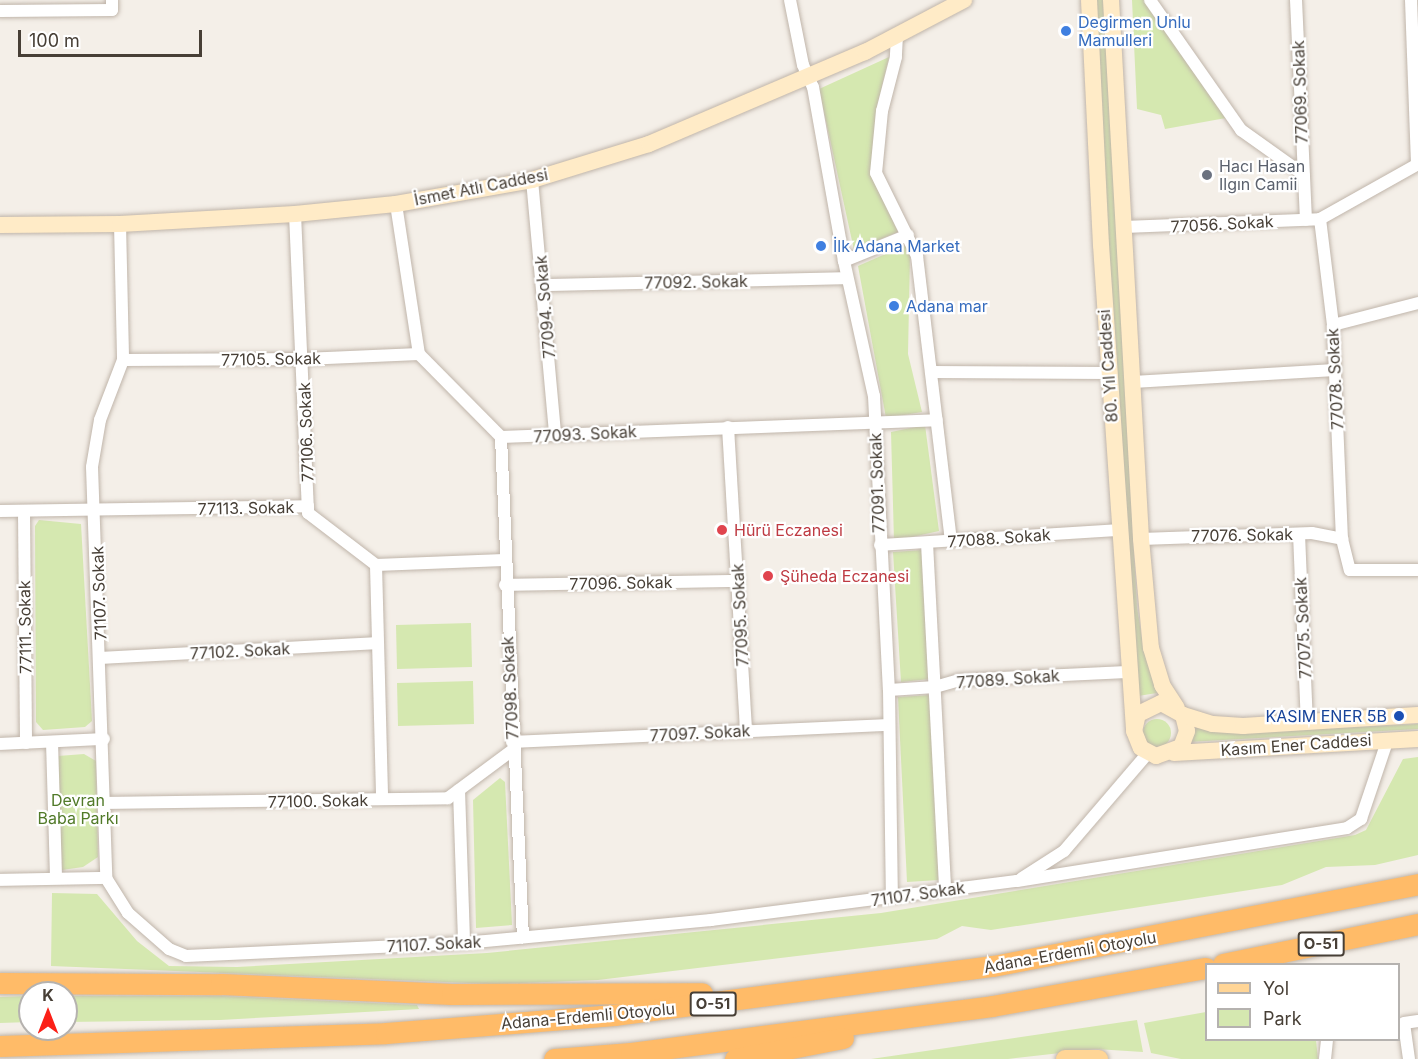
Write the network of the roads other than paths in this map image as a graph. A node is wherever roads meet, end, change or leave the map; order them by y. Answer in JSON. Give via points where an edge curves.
{"nodes":[{"id":1,"x":112,"y":0,"type":"edge"},
{"id":2,"x":790,"y":0,"type":"edge"},
{"id":3,"x":964,"y":0,"type":"edge"},
{"id":4,"x":1089,"y":0,"type":"edge"},
{"id":5,"x":1111,"y":0,"type":"edge"},
{"id":6,"x":1150,"y":0,"type":"edge"},
{"id":7,"x":1296,"y":0,"type":"edge"},
{"id":8,"x":1411,"y":0,"type":"edge"},
{"id":9,"x":0,"y":10,"type":"edge"},
{"id":10,"x":897,"y":35,"type":"junction"},
{"id":11,"x":1415,"y":38,"type":"edge"},
{"id":12,"x":807,"y":76,"type":"junction"},
{"id":13,"x":1418,"y":164,"type":"edge"},
{"id":14,"x":1304,"y":175,"type":"junction"},
{"id":15,"x":532,"y":180,"type":"junction"},
{"id":16,"x":396,"y":204,"type":"junction"},
{"id":17,"x":295,"y":214,"type":"junction"},
{"id":18,"x":1320,"y":219,"type":"junction"},
{"id":19,"x":1306,"y":220,"type":"junction"},
{"id":20,"x":120,"y":224,"type":"junction"},
{"id":21,"x":0,"y":225,"type":"edge"},
{"id":22,"x":1124,"y":227,"type":"junction"},
{"id":23,"x":908,"y":235,"type":"junction"},
{"id":24,"x":844,"y":261,"type":"junction"},
{"id":25,"x":847,"y":278,"type":"junction"},
{"id":26,"x":544,"y":285,"type":"junction"},
{"id":27,"x":1418,"y":303,"type":"edge"},
{"id":28,"x":1333,"y":325,"type":"junction"},
{"id":29,"x":419,"y":354,"type":"junction"},
{"id":30,"x":303,"y":359,"type":"junction"},
{"id":31,"x":123,"y":360,"type":"junction"},
{"id":32,"x":1335,"y":370,"type":"junction"},
{"id":33,"x":932,"y":372,"type":"junction"},
{"id":34,"x":1109,"y":374,"type":"junction"},
{"id":35,"x":1133,"y":382,"type":"junction"},
{"id":36,"x":937,"y":420,"type":"junction"},
{"id":37,"x":875,"y":422,"type":"junction"},
{"id":38,"x":728,"y":427,"type":"junction"},
{"id":39,"x":555,"y":435,"type":"junction"},
{"id":40,"x":501,"y":437,"type":"junction"},
{"id":41,"x":308,"y":507,"type":"junction"},
{"id":42,"x":0,"y":511,"type":"edge"},
{"id":43,"x":24,"y":511,"type":"junction"},
{"id":44,"x":95,"y":512,"type":"junction"},
{"id":45,"x":1119,"y":530,"type":"junction"},
{"id":46,"x":1299,"y":534,"type":"junction"},
{"id":47,"x":1141,"y":539,"type":"junction"},
{"id":48,"x":1342,"y":539,"type":"junction"},
{"id":49,"x":951,"y":540,"type":"junction"},
{"id":50,"x":927,"y":543,"type":"junction"},
{"id":51,"x":880,"y":545,"type":"junction"},
{"id":52,"x":504,"y":560,"type":"junction"},
{"id":53,"x":376,"y":565,"type":"junction"},
{"id":54,"x":1418,"y":570,"type":"edge"},
{"id":55,"x":738,"y":581,"type":"junction"},
{"id":56,"x":505,"y":585,"type":"junction"},
{"id":57,"x":378,"y":643,"type":"junction"},
{"id":58,"x":101,"y":658,"type":"junction"},
{"id":59,"x":1127,"y":672,"type":"junction"},
{"id":60,"x":935,"y":687,"type":"junction"},
{"id":61,"x":889,"y":690,"type":"junction"},
{"id":62,"x":1180,"y":712,"type":"junction"},
{"id":63,"x":1418,"y":715,"type":"edge"},
{"id":64,"x":1365,"y":719,"type":"junction"},
{"id":65,"x":1418,"y":720,"type":"edge"},
{"id":66,"x":1307,"y":723,"type":"junction"},
{"id":67,"x":889,"y":725,"type":"junction"},
{"id":68,"x":746,"y":731,"type":"junction"},
{"id":69,"x":1134,"y":731,"type":"junction"},
{"id":70,"x":1418,"y":733,"type":"edge"},
{"id":71,"x":104,"y":739,"type":"junction"},
{"id":72,"x":1388,"y":739,"type":"junction"},
{"id":73,"x":1366,"y":740,"type":"junction"},
{"id":74,"x":1418,"y":740,"type":"edge"},
{"id":75,"x":52,"y":742,"type":"junction"},
{"id":76,"x":26,"y":743,"type":"junction"},
{"id":77,"x":0,"y":744,"type":"edge"},
{"id":78,"x":513,"y":745,"type":"junction"},
{"id":79,"x":1148,"y":753,"type":"junction"},
{"id":80,"x":1174,"y":753,"type":"junction"},
{"id":81,"x":459,"y":789,"type":"junction"},
{"id":82,"x":382,"y":799,"type":"junction"},
{"id":83,"x":107,"y":803,"type":"junction"},
{"id":84,"x":1418,"y":871,"type":"edge"},
{"id":85,"x":56,"y":878,"type":"junction"},
{"id":86,"x":106,"y":878,"type":"junction"},
{"id":87,"x":0,"y":880,"type":"edge"},
{"id":88,"x":1017,"y":881,"type":"junction"},
{"id":89,"x":1418,"y":884,"type":"edge"},
{"id":90,"x":945,"y":889,"type":"junction"},
{"id":91,"x":892,"y":897,"type":"junction"},
{"id":92,"x":1292,"y":910,"type":"junction"},
{"id":93,"x":1418,"y":924,"type":"edge"},
{"id":94,"x":523,"y":938,"type":"junction"},
{"id":95,"x":464,"y":944,"type":"junction"},
{"id":96,"x":1228,"y":963,"type":"edge"},
{"id":97,"x":1205,"y":968,"type":"edge"},
{"id":98,"x":0,"y":983,"type":"edge"},
{"id":99,"x":796,"y":994,"type":"junction"},
{"id":100,"x":992,"y":1006,"type":"junction"},
{"id":101,"x":1418,"y":1020,"type":"edge"},
{"id":102,"x":1401,"y":1024,"type":"edge"},
{"id":103,"x":1327,"y":1041,"type":"edge"},
{"id":104,"x":0,"y":1046,"type":"edge"},
{"id":105,"x":554,"y":1059,"type":"edge"},
{"id":106,"x":735,"y":1059,"type":"edge"},
{"id":107,"x":1065,"y":1059,"type":"edge"},
{"id":108,"x":1099,"y":1059,"type":"edge"},
{"id":109,"x":1325,"y":1059,"type":"edge"},
{"id":110,"x":1409,"y":1059,"type":"edge"}],
"edges":[{"from":1,"to":9,"type":"street","via":[[112,10]]},
{"from":2,"to":12,"type":"street","name":"77091. Sokak"},
{"from":3,"to":10,"type":"main road","name":"İsmet Atlı Caddesi"},
{"from":4,"to":34,"type":"main road","name":"80. Yıl Caddesi"},
{"from":5,"to":22,"type":"main road","name":"80. Yıl Caddesi"},
{"from":6,"to":14,"type":"street","via":[[1240,130]]},
{"from":7,"to":14,"type":"street","name":"77069. Sokak"},
{"from":8,"to":11,"type":"street"},
{"from":10,"to":12,"type":"main road","name":"İsmet Atlı Caddesi"},
{"from":10,"to":23,"type":"street","via":[[896,57],[882,111],[876,173]]},
{"from":11,"to":13,"type":"street"},
{"from":12,"to":15,"type":"main road","name":"İsmet Atlı Caddesi","via":[[649,144]]},
{"from":12,"to":24,"type":"street","name":"77091. Sokak","via":[[813,87]]},
{"from":13,"to":18,"type":"street"},
{"from":14,"to":19,"type":"street","name":"77069. Sokak"},
{"from":15,"to":16,"type":"main road","name":"İsmet Atlı Caddesi"},
{"from":15,"to":26,"type":"street","name":"77094. Sokak"},
{"from":16,"to":17,"type":"main road","name":"İsmet Atlı Caddesi"},
{"from":16,"to":29,"type":"street"},
{"from":17,"to":20,"type":"main road","name":"İsmet Atlı Caddesi"},
{"from":17,"to":30,"type":"street","name":"77106. Sokak"},
{"from":18,"to":19,"type":"street","name":"77056. Sokak"},
{"from":18,"to":28,"type":"street","name":"77078. Sokak"},
{"from":19,"to":22,"type":"street","name":"77056. Sokak"},
{"from":20,"to":21,"type":"main road","name":"İsmet Atlı Caddesi"},
{"from":20,"to":31,"type":"street","name":"71107. Sokak"},
{"from":22,"to":35,"type":"main road","name":"80. Yıl Caddesi"},
{"from":23,"to":24,"type":"street"},
{"from":23,"to":33,"type":"street","via":[[917,256]]},
{"from":24,"to":25,"type":"street","name":"77091. Sokak"},
{"from":25,"to":26,"type":"street","name":"77092. Sokak"},
{"from":25,"to":37,"type":"street","name":"77091. Sokak","via":[[874,396]]},
{"from":26,"to":39,"type":"street","name":"77094. Sokak"},
{"from":27,"to":28,"type":"street"},
{"from":28,"to":32,"type":"street","name":"77078. Sokak"},
{"from":29,"to":30,"type":"street","name":"77105. Sokak"},
{"from":29,"to":40,"type":"street"},
{"from":30,"to":31,"type":"street","name":"77105. Sokak"},
{"from":30,"to":41,"type":"street","name":"77106. Sokak"},
{"from":31,"to":44,"type":"street","name":"71107. Sokak","via":[[100,420],[93,466]]},
{"from":32,"to":35,"type":"street"},
{"from":32,"to":48,"type":"street","name":"77078. Sokak"},
{"from":33,"to":34,"type":"street"},
{"from":33,"to":36,"type":"street"},
{"from":34,"to":45,"type":"main road","name":"80. Yıl Caddesi"},
{"from":35,"to":47,"type":"main road","name":"80. Yıl Caddesi"},
{"from":36,"to":37,"type":"street","name":"77093. Sokak"},
{"from":36,"to":49,"type":"street"},
{"from":37,"to":38,"type":"street","name":"77093. Sokak"},
{"from":37,"to":51,"type":"street","name":"77091. Sokak"},
{"from":38,"to":39,"type":"street","name":"77093. Sokak"},
{"from":38,"to":55,"type":"street","name":"77095. Sokak"},
{"from":39,"to":40,"type":"street","name":"77093. Sokak"},
{"from":40,"to":52,"type":"street","name":"77098. Sokak"},
{"from":41,"to":44,"type":"street","name":"77113. Sokak"},
{"from":41,"to":53,"type":"street","name":"77113. Sokak","via":[[308,513]]},
{"from":42,"to":43,"type":"street","name":"77113. Sokak"},
{"from":43,"to":44,"type":"street","name":"77113. Sokak"},
{"from":43,"to":76,"type":"street","name":"77111. Sokak"},
{"from":44,"to":58,"type":"street","name":"71107. Sokak"},
{"from":45,"to":49,"type":"street","name":"77088. Sokak"},
{"from":45,"to":59,"type":"main road","name":"80. Yıl Caddesi"},
{"from":46,"to":47,"type":"street","name":"77076. Sokak"},
{"from":46,"to":48,"type":"street","name":"77076. Sokak"},
{"from":46,"to":66,"type":"street","name":"77075. Sokak"},
{"from":47,"to":62,"type":"main road","name":"80. Yıl Caddesi","via":[[1151,648],[1162,685]]},
{"from":48,"to":54,"type":"street","name":"77078. Sokak","via":[[1350,570]]},
{"from":49,"to":50,"type":"street","name":"77088. Sokak"},
{"from":50,"to":51,"type":"street","name":"77088. Sokak"},
{"from":50,"to":60,"type":"street"},
{"from":51,"to":61,"type":"street","name":"77091. Sokak"},
{"from":52,"to":53,"type":"street"},
{"from":52,"to":56,"type":"street","name":"77098. Sokak"},
{"from":53,"to":57,"type":"street"},
{"from":55,"to":56,"type":"street","name":"77096. Sokak"},
{"from":55,"to":68,"type":"street","name":"77095. Sokak"},
{"from":56,"to":78,"type":"street","name":"77098. Sokak"},
{"from":57,"to":58,"type":"street","name":"77102. Sokak"},
{"from":57,"to":82,"type":"street"},
{"from":58,"to":71,"type":"street","name":"71107. Sokak"},
{"from":59,"to":60,"type":"street","name":"77089. Sokak","via":[[959,680]]},
{"from":59,"to":69,"type":"main road","name":"80. Yıl Caddesi"},
{"from":60,"to":61,"type":"street","name":"77089. Sokak"},
{"from":60,"to":90,"type":"street"},
{"from":61,"to":67,"type":"street","name":"77091. Sokak"},
{"from":62,"to":66,"type":"main road","name":"Kasım Ener Caddesi","via":[[1213,724]]},
{"from":62,"to":69,"type":"main road","via":[[1161,703],[1144,708]]},
{"from":62,"to":80,"type":"main road","via":[[1185,740]]},
{"from":63,"to":64,"type":"main road","name":"Kasım Ener Caddesi"},
{"from":64,"to":65,"type":"main road"},
{"from":64,"to":66,"type":"main road","name":"Kasım Ener Caddesi"},
{"from":67,"to":68,"type":"street","name":"77097. Sokak"},
{"from":67,"to":91,"type":"street","name":"77091. Sokak"},
{"from":68,"to":78,"type":"street","name":"77097. Sokak"},
{"from":69,"to":79,"type":"main road"},
{"from":70,"to":73,"type":"main road","via":[[1390,733]]},
{"from":71,"to":75,"type":"street"},
{"from":71,"to":83,"type":"street","name":"71107. Sokak"},
{"from":72,"to":73,"type":"main road","name":"Kasım Ener Caddesi"},
{"from":72,"to":74,"type":"main road","name":"Kasım Ener Caddesi"},
{"from":72,"to":88,"type":"street","name":"71107. Sokak","via":[[1361,819],[1347,828]]},
{"from":73,"to":80,"type":"main road","name":"Kasım Ener Caddesi"},
{"from":75,"to":76,"type":"street"},
{"from":75,"to":85,"type":"street"},
{"from":76,"to":77,"type":"street"},
{"from":78,"to":81,"type":"street","name":"77100. Sokak"},
{"from":78,"to":94,"type":"street","name":"77098. Sokak"},
{"from":79,"to":80,"type":"main road"},
{"from":79,"to":88,"type":"street","via":[[1064,851]]},
{"from":81,"to":82,"type":"street","name":"77100. Sokak","via":[[448,798]]},
{"from":81,"to":95,"type":"street"},
{"from":82,"to":83,"type":"street","name":"77100. Sokak"},
{"from":83,"to":86,"type":"street","name":"71107. Sokak"},
{"from":84,"to":92,"type":"highway"},
{"from":85,"to":86,"type":"street"},
{"from":85,"to":87,"type":"street"},
{"from":86,"to":95,"type":"street","name":"71107. Sokak","via":[[128,913],[169,949],[186,956]]},
{"from":88,"to":90,"type":"street","name":"71107. Sokak"},
{"from":89,"to":92,"type":"highway","name":"Adana-Erdemli Otoyolu","number":"O-51"},
{"from":90,"to":91,"type":"street","name":"71107. Sokak"},
{"from":91,"to":94,"type":"street","name":"71107. Sokak"},
{"from":92,"to":99,"type":"highway","name":"Adana-Erdemli Otoyolu","number":"O-51","via":[[993,966]]},
{"from":93,"to":96,"type":"highway","number":"O-51"},
{"from":94,"to":95,"type":"street","name":"71107. Sokak"},
{"from":97,"to":100,"type":"highway","number":"O-51"},
{"from":98,"to":99,"type":"highway","via":[[221,984],[452,994]]},
{"from":99,"to":104,"type":"highway","name":"Adana-Erdemli Otoyolu","number":"O-51","via":[[614,1015],[386,1034]]},
{"from":100,"to":105,"type":"highway","number":"O-51","via":[[632,1053]]},
{"from":100,"to":106,"type":"highway"},
{"from":101,"to":102,"type":"street"},
{"from":102,"to":110,"type":"street"},
{"from":103,"to":109,"type":"street"},
{"from":107,"to":108,"type":"main road"}]}
